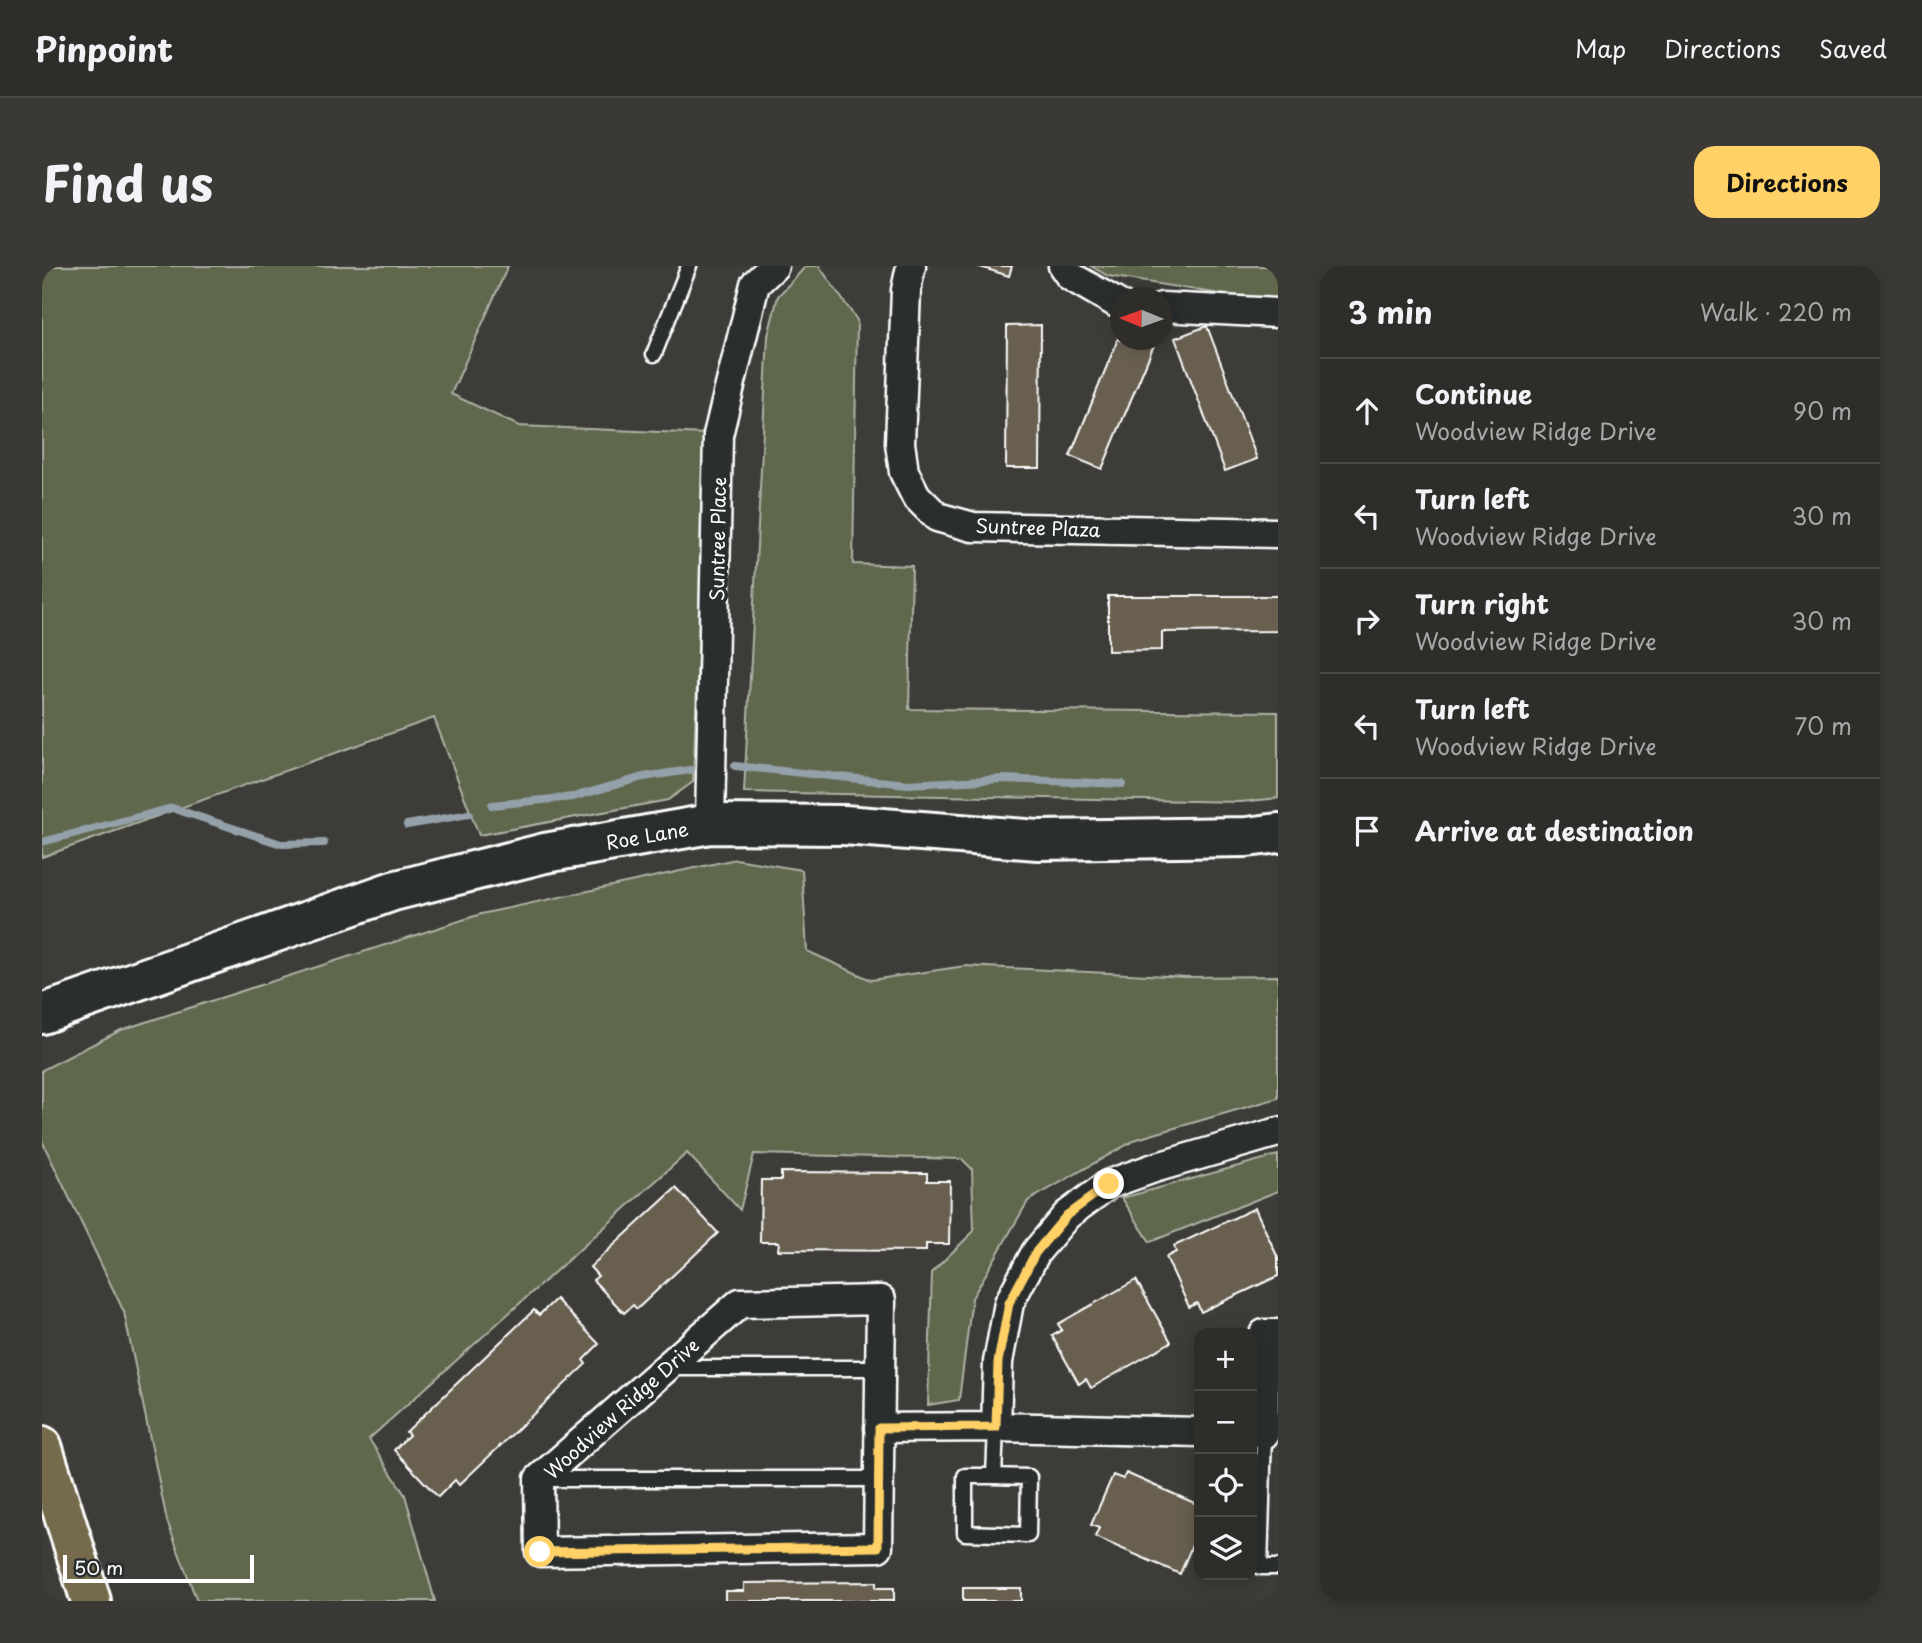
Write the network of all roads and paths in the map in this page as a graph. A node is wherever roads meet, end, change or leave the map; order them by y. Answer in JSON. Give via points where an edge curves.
{"nodes":[{"id":1,"x":689,"y":266,"type":"edge"},
{"id":2,"x":774,"y":266,"type":"edge"},
{"id":3,"x":911,"y":266,"type":"edge"},
{"id":4,"x":1063,"y":266,"type":"edge"},
{"id":5,"x":1110,"y":299,"type":"edge"},
{"id":6,"x":1173,"y":308,"type":"edge"},
{"id":7,"x":1278,"y":313,"type":"edge"},
{"id":8,"x":654,"y":354,"type":"dead end"},
{"id":9,"x":1278,"y":533,"type":"edge"},
{"id":10,"x":709,"y":824,"type":"junction"},
{"id":11,"x":1278,"y":832,"type":"edge"},
{"id":12,"x":42,"y":1014,"type":"edge"},
{"id":13,"x":1278,"y":1132,"type":"edge"},
{"id":14,"x":1278,"y":1334,"type":"edge"},
{"id":15,"x":666,"y":1368,"type":"junction"},
{"id":16,"x":880,"y":1368,"type":"junction"},
{"id":17,"x":996,"y":1427,"type":"junction"},
{"id":18,"x":879,"y":1428,"type":"junction"},
{"id":19,"x":1194,"y":1432,"type":"edge"},
{"id":20,"x":1264,"y":1434,"type":"edge"},
{"id":21,"x":42,"y":1446,"type":"edge"},
{"id":22,"x":994,"y":1476,"type":"junction"},
{"id":23,"x":539,"y":1479,"type":"junction"},
{"id":24,"x":878,"y":1479,"type":"junction"},
{"id":25,"x":1262,"y":1491,"type":"junction"},
{"id":26,"x":1278,"y":1491,"type":"edge"},
{"id":27,"x":1278,"y":1567,"type":"edge"},
{"id":28,"x":91,"y":1601,"type":"edge"}],
"edges":[{"from":1,"to":8,"type":"lane"},
{"from":2,"to":10,"type":"street","name":"Suntree Place","via":[[755,284],[718,435]]},
{"from":3,"to":9,"type":"street","name":"Suntree Plaza","via":[[906,290],[900,443],[904,472],[916,496],[937,517],[973,527]]},
{"from":4,"to":5,"type":"street","via":[[1070,276]]},
{"from":6,"to":7,"type":"street"},
{"from":10,"to":11,"type":"street","name":"Roe Lane","via":[[844,825],[1038,839]]},
{"from":10,"to":12,"type":"street","name":"Roe Lane","via":[[545,853],[393,891]]},
{"from":13,"to":17,"type":"street","via":[[1109,1184],[1067,1215],[1036,1252],[1009,1303],[998,1362]]},
{"from":14,"to":20,"type":"street","via":[[1264,1334]]},
{"from":15,"to":16,"type":"lane"},
{"from":15,"to":16,"type":"street","name":"Woodview Ridge Drive","via":[[740,1303],[881,1300]]},
{"from":15,"to":23,"type":"street","name":"Woodview Ridge Drive"},
{"from":16,"to":18,"type":"street","name":"Woodview Ridge Drive"},
{"from":17,"to":18,"type":"street"},
{"from":17,"to":19,"type":"street"},
{"from":17,"to":22,"type":"lane"},
{"from":18,"to":24,"type":"street","name":"Woodview Ridge Drive"},
{"from":20,"to":25,"type":"lane"},
{"from":21,"to":28,"type":"highway"},
{"from":22,"to":22,"type":"lane","via":[[965,1476],[965,1533],[1028,1535],[1029,1477]]},
{"from":23,"to":24,"type":"lane"},
{"from":23,"to":24,"type":"street","name":"Woodview Ridge Drive","via":[[540,1552],[878,1547]]},
{"from":25,"to":26,"type":"lane"},
{"from":25,"to":27,"type":"lane","via":[[1260,1567]]}]}
